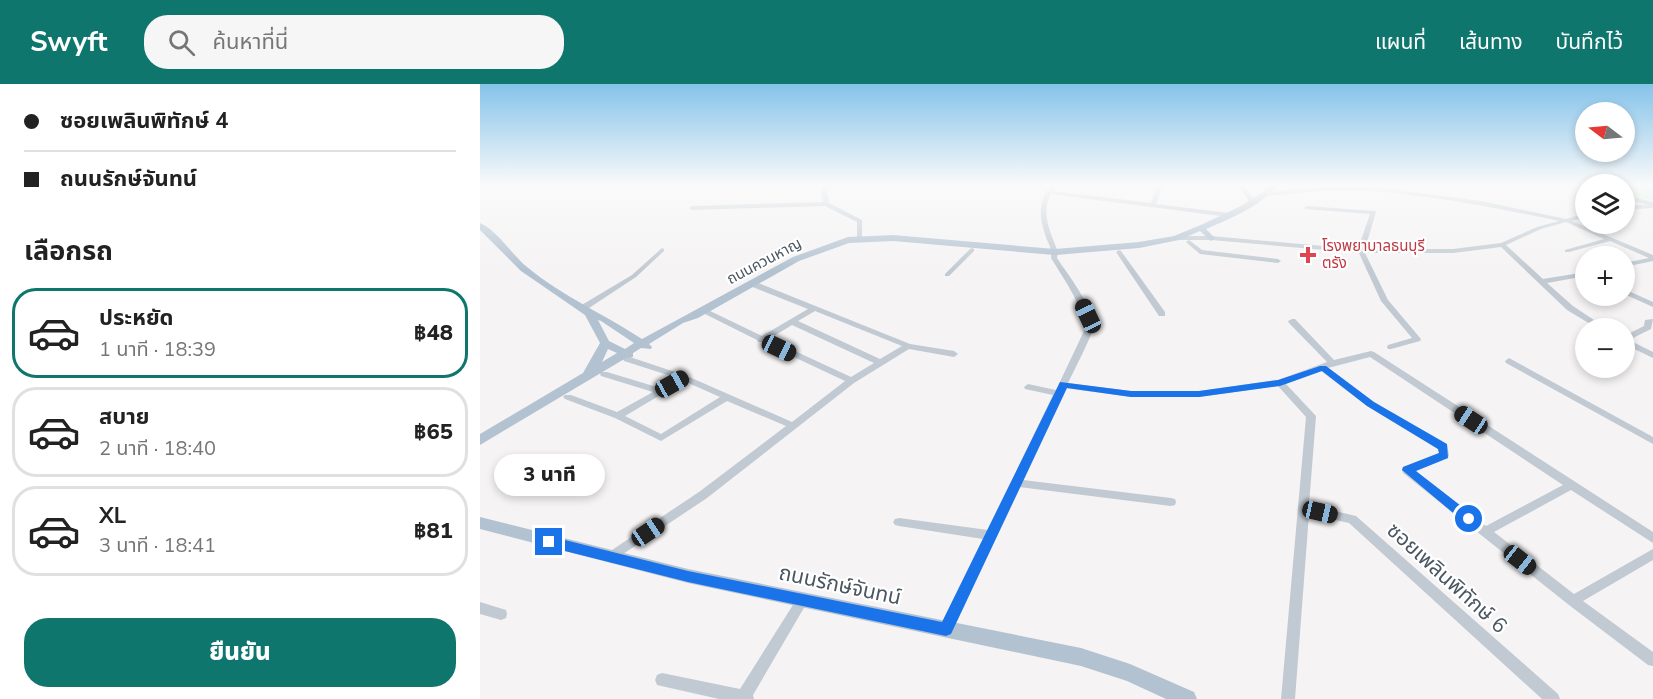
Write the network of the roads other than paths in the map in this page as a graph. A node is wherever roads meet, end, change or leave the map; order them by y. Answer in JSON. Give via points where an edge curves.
{"nodes":[{"id":1,"x":844,"y":214,"type":"edge"},
{"id":2,"x":1043,"y":214,"type":"edge"},
{"id":3,"x":1229,"y":214,"type":"edge"},
{"id":4,"x":1372,"y":214,"type":"edge"},
{"id":5,"x":1534,"y":214,"type":"edge"},
{"id":6,"x":1575,"y":218,"type":"edge"},
{"id":7,"x":1565,"y":220,"type":"junction"},
{"id":8,"x":480,"y":225,"type":"edge"},
{"id":9,"x":1205,"y":228,"type":"junction"},
{"id":10,"x":485,"y":235,"type":"edge"},
{"id":11,"x":860,"y":238,"type":"junction"},
{"id":12,"x":1214,"y":238,"type":"junction"},
{"id":13,"x":1610,"y":239,"type":"junction"},
{"id":14,"x":1190,"y":240,"type":"junction"},
{"id":15,"x":1177,"y":241,"type":"junction"},
{"id":16,"x":957,"y":245,"type":"junction"},
{"id":17,"x":1502,"y":245,"type":"junction"},
{"id":18,"x":662,"y":250,"type":"dead end"},
{"id":19,"x":972,"y":250,"type":"junction"},
{"id":20,"x":1361,"y":251,"type":"junction"},
{"id":21,"x":1567,"y":251,"type":"dead end"},
{"id":22,"x":1119,"y":252,"type":"junction"},
{"id":23,"x":1054,"y":255,"type":"junction"},
{"id":24,"x":1653,"y":258,"type":"edge"},
{"id":25,"x":1278,"y":261,"type":"dead end"},
{"id":26,"x":1635,"y":262,"type":"edge"},
{"id":27,"x":947,"y":275,"type":"dead end"},
{"id":28,"x":1575,"y":276,"type":"edge"},
{"id":29,"x":1541,"y":282,"type":"junction"},
{"id":30,"x":753,"y":284,"type":"junction"},
{"id":31,"x":1635,"y":296,"type":"edge"},
{"id":32,"x":1653,"y":305,"type":"edge"},
{"id":33,"x":815,"y":308,"type":"junction"},
{"id":34,"x":586,"y":310,"type":"junction"},
{"id":35,"x":699,"y":313,"type":"junction"},
{"id":36,"x":1162,"y":314,"type":"dead end"},
{"id":37,"x":1586,"y":318,"type":"edge"},
{"id":38,"x":1292,"y":321,"type":"dead end"},
{"id":39,"x":1653,"y":321,"type":"edge"},
{"id":40,"x":793,"y":322,"type":"junction"},
{"id":41,"x":670,"y":327,"type":"junction"},
{"id":42,"x":625,"y":331,"type":"junction"},
{"id":43,"x":1635,"y":334,"type":"edge"},
{"id":44,"x":761,"y":340,"type":"junction"},
{"id":45,"x":605,"y":343,"type":"junction"},
{"id":46,"x":644,"y":346,"type":"junction"},
{"id":47,"x":908,"y":346,"type":"junction"},
{"id":48,"x":1635,"y":346,"type":"edge"},
{"id":49,"x":1391,"y":347,"type":"dead end"},
{"id":50,"x":954,"y":354,"type":"dead end"},
{"id":51,"x":1653,"y":355,"type":"edge"},
{"id":52,"x":628,"y":356,"type":"junction"},
{"id":53,"x":1509,"y":361,"type":"dead end"},
{"id":54,"x":882,"y":363,"type":"junction"},
{"id":55,"x":1328,"y":366,"type":"junction"},
{"id":56,"x":604,"y":374,"type":"junction"},
{"id":57,"x":684,"y":378,"type":"junction"},
{"id":58,"x":851,"y":381,"type":"junction"},
{"id":59,"x":1280,"y":383,"type":"junction"},
{"id":60,"x":1029,"y":387,"type":"dead end"},
{"id":61,"x":1061,"y":389,"type":"junction"},
{"id":62,"x":660,"y":391,"type":"junction"},
{"id":63,"x":568,"y":392,"type":"junction"},
{"id":64,"x":725,"y":398,"type":"junction"},
{"id":65,"x":618,"y":416,"type":"junction"},
{"id":66,"x":793,"y":426,"type":"junction"},
{"id":67,"x":480,"y":440,"type":"edge"},
{"id":68,"x":1653,"y":441,"type":"edge"},
{"id":69,"x":480,"y":447,"type":"edge"},
{"id":70,"x":1015,"y":483,"type":"junction"},
{"id":71,"x":1572,"y":485,"type":"junction"},
{"id":72,"x":1171,"y":502,"type":"dead end"},
{"id":73,"x":1303,"y":508,"type":"junction"},
{"id":74,"x":899,"y":522,"type":"dead end"},
{"id":75,"x":480,"y":523,"type":"edge"},
{"id":76,"x":1485,"y":532,"type":"junction"},
{"id":77,"x":989,"y":536,"type":"junction"},
{"id":78,"x":1653,"y":538,"type":"edge"},
{"id":79,"x":1653,"y":554,"type":"edge"},
{"id":80,"x":610,"y":557,"type":"junction"},
{"id":81,"x":802,"y":601,"type":"junction"},
{"id":82,"x":1573,"y":601,"type":"junction"},
{"id":83,"x":480,"y":608,"type":"edge"},
{"id":84,"x":501,"y":614,"type":"dead end"},
{"id":85,"x":946,"y":630,"type":"junction"},
{"id":86,"x":1653,"y":660,"type":"edge"},
{"id":87,"x":662,"y":680,"type":"dead end"},
{"id":88,"x":746,"y":698,"type":"edge"},
{"id":89,"x":1187,"y":699,"type":"edge"},
{"id":90,"x":1288,"y":699,"type":"edge"},
{"id":91,"x":1553,"y":699,"type":"edge"}],
"edges":[{"from":1,"to":11,"type":"street","via":[[860,222]]},
{"from":2,"to":23,"type":"street"},
{"from":3,"to":9,"type":"main road"},
{"from":4,"to":20,"type":"street"},
{"from":5,"to":7,"type":"street"},
{"from":6,"to":7,"type":"street"},
{"from":7,"to":13,"type":"street"},
{"from":7,"to":17,"type":"street"},
{"from":8,"to":10,"type":"main road"},
{"from":9,"to":12,"type":"main road"},
{"from":9,"to":14,"type":"main road"},
{"from":9,"to":15,"type":"main road"},
{"from":10,"to":34,"type":"main road","via":[[524,269]]},
{"from":11,"to":16,"type":"main road","name":"ถนนควนหาญ"},
{"from":11,"to":30,"type":"main road","name":"ถนนควนหาญ","via":[[796,259]]},
{"from":12,"to":14,"type":"street"},
{"from":12,"to":20,"type":"street"},
{"from":13,"to":21,"type":"street"},
{"from":13,"to":24,"type":"street"},
{"from":14,"to":15,"type":"main road"},
{"from":14,"to":25,"type":"street","via":[[1200,252]]},
{"from":15,"to":22,"type":"main road","name":"ถนนควนหาญ"},
{"from":15,"to":23,"type":"main road","name":"ถนนควนหาญ"},
{"from":16,"to":19,"type":"main road","name":"ถนนควนหาญ"},
{"from":16,"to":23,"type":"main road","name":"ถนนควนหาญ"},
{"from":17,"to":20,"type":"street","via":[[1431,252]]},
{"from":17,"to":29,"type":"street"},
{"from":18,"to":34,"type":"street","via":[[634,276]]},
{"from":19,"to":23,"type":"main road","name":"ถนนควนหาญ"},
{"from":19,"to":27,"type":"street"},
{"from":20,"to":49,"type":"street","via":[[1385,302],[1417,339]]},
{"from":22,"to":23,"type":"main road","name":"ถนนควนหาญ"},
{"from":22,"to":36,"type":"street"},
{"from":23,"to":61,"type":"street","via":[[1088,316],[1089,329]]},
{"from":24,"to":26,"type":"street"},
{"from":28,"to":29,"type":"street"},
{"from":29,"to":37,"type":"street"},
{"from":30,"to":33,"type":"street"},
{"from":30,"to":35,"type":"main road","name":"ถนนควนหาญ"},
{"from":31,"to":32,"type":"street"},
{"from":33,"to":40,"type":"street"},
{"from":33,"to":47,"type":"street"},
{"from":34,"to":42,"type":"main road"},
{"from":34,"to":45,"type":"main road"},
{"from":35,"to":41,"type":"main road","name":"ถนนควนหาญ"},
{"from":35,"to":44,"type":"street"},
{"from":35,"to":46,"type":"main road","name":"ถนนควนหาญ"},
{"from":38,"to":55,"type":"street"},
{"from":39,"to":43,"type":"street"},
{"from":40,"to":44,"type":"street"},
{"from":40,"to":54,"type":"street"},
{"from":41,"to":42,"type":"main road","via":[[646,333]]},
{"from":41,"to":46,"type":"main road","name":"ถนนควนหาญ"},
{"from":42,"to":46,"type":"main road"},
{"from":44,"to":58,"type":"street"},
{"from":45,"to":52,"type":"main road"},
{"from":45,"to":63,"type":"main road","via":[[596,363]]},
{"from":46,"to":52,"type":"main road","name":"ถนนควนหาญ"},
{"from":47,"to":50,"type":"street"},
{"from":47,"to":54,"type":"street"},
{"from":48,"to":51,"type":"street"},
{"from":52,"to":56,"type":"main road"},
{"from":52,"to":57,"type":"street"},
{"from":52,"to":63,"type":"main road"},
{"from":53,"to":68,"type":"street"},
{"from":54,"to":58,"type":"street"},
{"from":55,"to":59,"type":"street"},
{"from":55,"to":71,"type":"street","via":[[1371,354]]},
{"from":55,"to":76,"type":"street","via":[[1371,404],[1443,447],[1444,455],[1407,470]]},
{"from":56,"to":62,"type":"street"},
{"from":56,"to":63,"type":"main road"},
{"from":57,"to":62,"type":"street"},
{"from":57,"to":64,"type":"street"},
{"from":58,"to":66,"type":"street"},
{"from":59,"to":61,"type":"street","via":[[1163,395]]},
{"from":59,"to":73,"type":"street","via":[[1311,416]]},
{"from":60,"to":61,"type":"street"},
{"from":61,"to":70,"type":"street"},
{"from":62,"to":65,"type":"street"},
{"from":63,"to":65,"type":"street"},
{"from":63,"to":67,"type":"main road"},
{"from":63,"to":69,"type":"main road"},
{"from":64,"to":65,"type":"street","via":[[661,438]]},
{"from":64,"to":66,"type":"street"},
{"from":66,"to":80,"type":"street","via":[[703,495]]},
{"from":70,"to":72,"type":"street"},
{"from":70,"to":77,"type":"street"},
{"from":71,"to":76,"type":"street"},
{"from":71,"to":78,"type":"street"},
{"from":73,"to":90,"type":"street"},
{"from":73,"to":91,"type":"street","name":"ซอยเพลินพิทักษ์ 6","via":[[1352,519]]},
{"from":74,"to":77,"type":"street"},
{"from":75,"to":80,"type":"main road","name":"ถนนรักษ์จันทน์"},
{"from":76,"to":82,"type":"street"},
{"from":77,"to":85,"type":"street"},
{"from":79,"to":82,"type":"street"},
{"from":80,"to":81,"type":"main road","name":"ถนนรักษ์จันทน์"},
{"from":81,"to":85,"type":"main road","name":"ถนนรักษ์จันทน์"},
{"from":81,"to":88,"type":"street"},
{"from":82,"to":86,"type":"street"},
{"from":83,"to":84,"type":"street"},
{"from":85,"to":89,"type":"main road","name":"ถนนรักษ์จันทน์","via":[[1081,657],[1130,673]]},
{"from":87,"to":88,"type":"street"}]}
